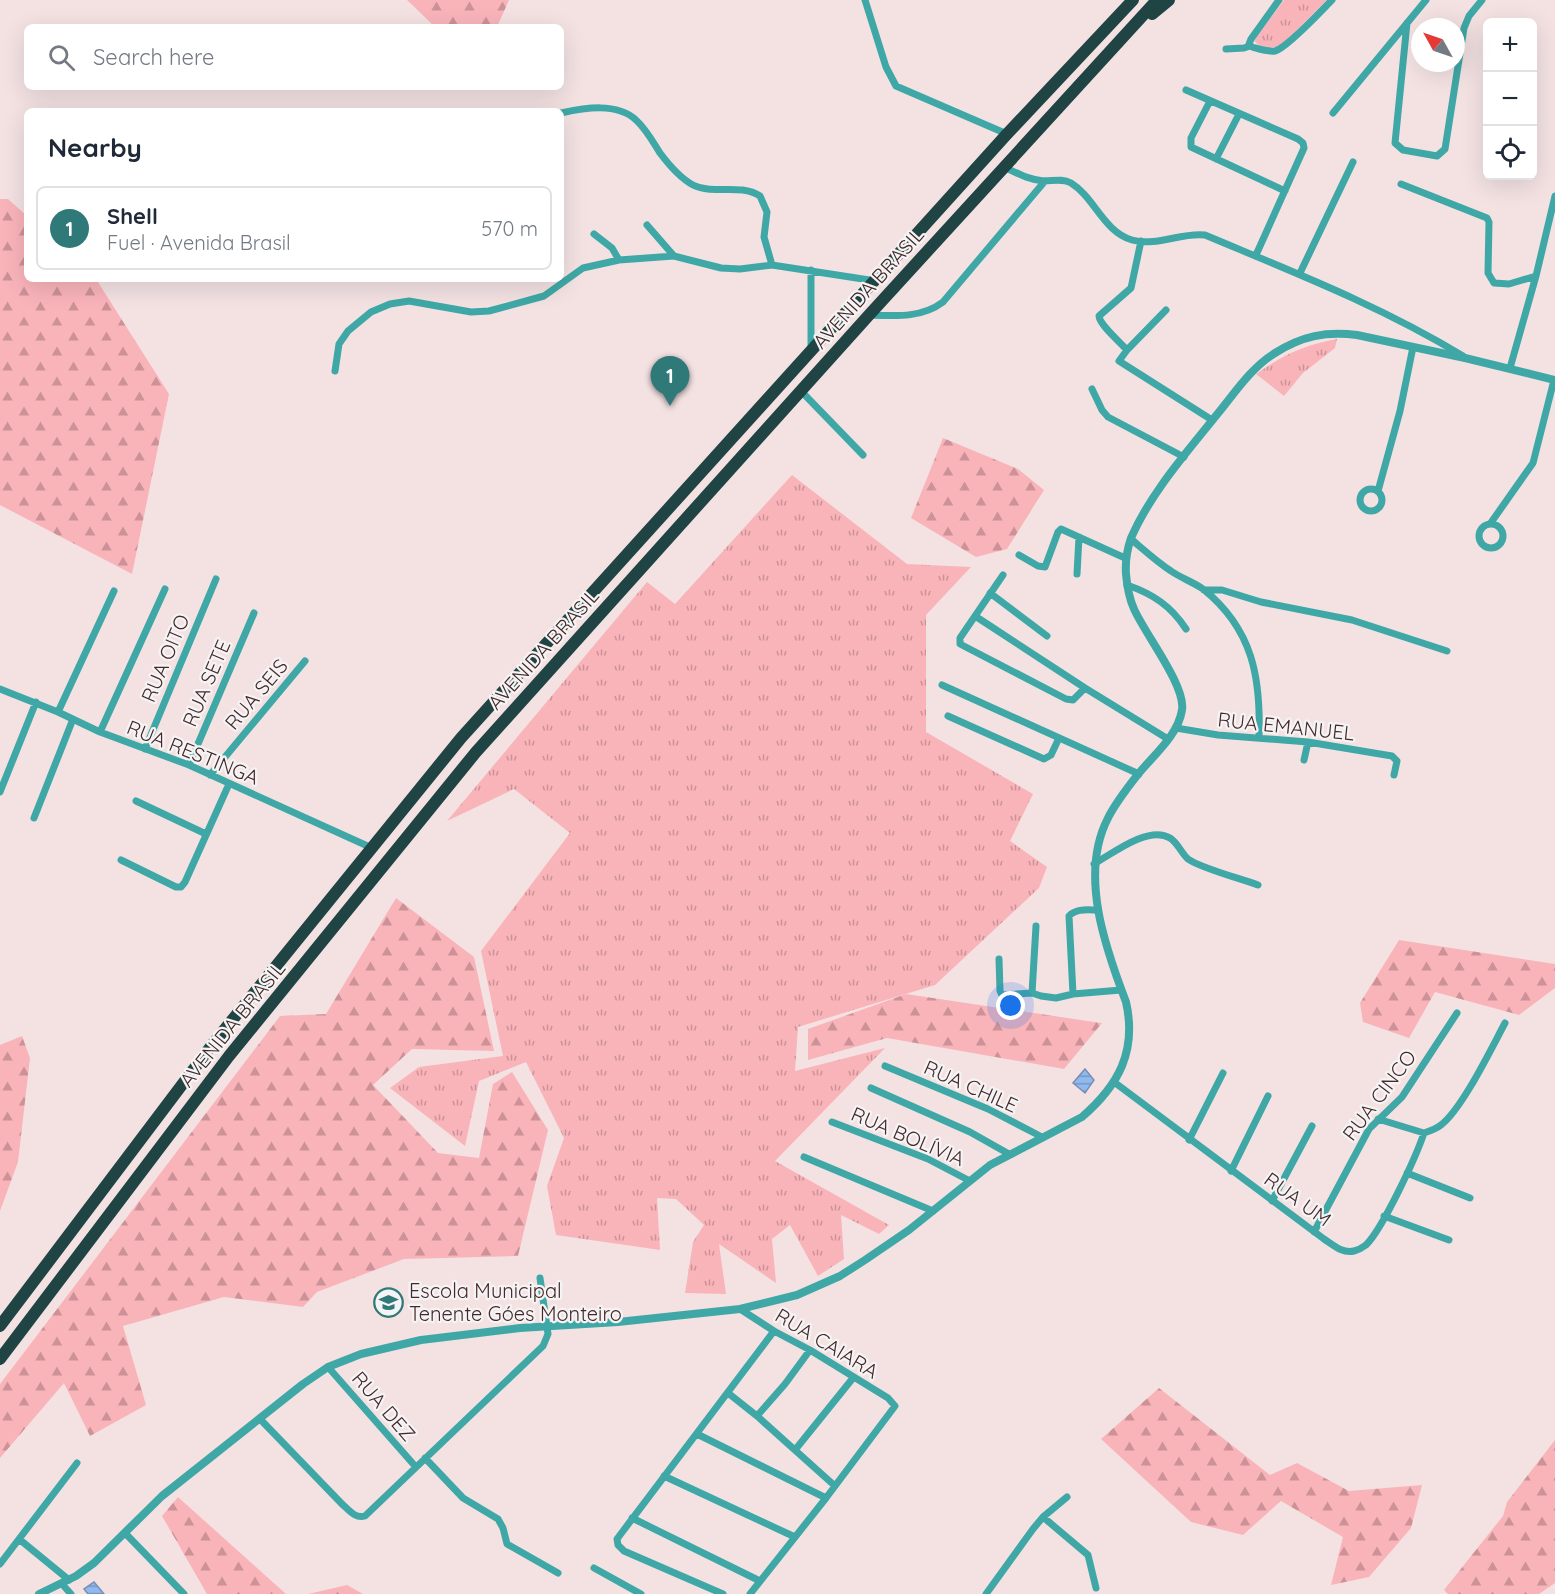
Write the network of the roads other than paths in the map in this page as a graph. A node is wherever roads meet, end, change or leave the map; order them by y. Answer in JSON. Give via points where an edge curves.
{"nodes":[{"id":1,"x":865,"y":0,"type":"edge"},
{"id":2,"x":1126,"y":0,"type":"edge"},
{"id":3,"x":1133,"y":0,"type":"edge"},
{"id":4,"x":1157,"y":0,"type":"edge"},
{"id":5,"x":1169,"y":0,"type":"edge"},
{"id":6,"x":1279,"y":0,"type":"edge"},
{"id":7,"x":1332,"y":0,"type":"edge"},
{"id":8,"x":1426,"y":0,"type":"edge"},
{"id":9,"x":1482,"y":0,"type":"edge"},
{"id":10,"x":1407,"y":23,"type":"junction"},
{"id":11,"x":1102,"y":34,"type":"junction"},
{"id":12,"x":1124,"y":38,"type":"junction"},
{"id":13,"x":1251,"y":47,"type":"junction"},
{"id":14,"x":1226,"y":49,"type":"dead end"},
{"id":15,"x":1186,"y":90,"type":"dead end"},
{"id":16,"x":1210,"y":101,"type":"junction"},
{"id":17,"x":564,"y":113,"type":"edge"},
{"id":18,"x":1333,"y":113,"type":"dead end"},
{"id":19,"x":1239,"y":114,"type":"junction"},
{"id":20,"x":1007,"y":134,"type":"junction"},
{"id":21,"x":1216,"y":159,"type":"junction"},
{"id":22,"x":1353,"y":162,"type":"dead end"},
{"id":23,"x":1004,"y":167,"type":"junction"},
{"id":24,"x":1045,"y":181,"type":"junction"},
{"id":25,"x":1401,"y":183,"type":"dead end"},
{"id":26,"x":1285,"y":191,"type":"junction"},
{"id":27,"x":1555,"y":196,"type":"edge"},
{"id":28,"x":647,"y":225,"type":"dead end"},
{"id":29,"x":594,"y":234,"type":"dead end"},
{"id":30,"x":1141,"y":241,"type":"junction"},
{"id":31,"x":1256,"y":255,"type":"junction"},
{"id":32,"x":674,"y":256,"type":"junction"},
{"id":33,"x":619,"y":260,"type":"junction"},
{"id":34,"x":772,"y":265,"type":"junction"},
{"id":35,"x":810,"y":270,"type":"junction"},
{"id":36,"x":1300,"y":273,"type":"junction"},
{"id":37,"x":1536,"y":276,"type":"junction"},
{"id":38,"x":876,"y":281,"type":"junction"},
{"id":39,"x":564,"y":282,"type":"edge"},
{"id":40,"x":564,"y":282,"type":"edge"},
{"id":41,"x":1166,"y":310,"type":"dead end"},
{"id":42,"x":869,"y":315,"type":"junction"},
{"id":43,"x":1413,"y":347,"type":"junction"},
{"id":44,"x":1127,"y":350,"type":"junction"},
{"id":45,"x":811,"y":352,"type":"junction"},
{"id":46,"x":1465,"y":358,"type":"junction"},
{"id":47,"x":1510,"y":368,"type":"junction"},
{"id":48,"x":335,"y":371,"type":"dead end"},
{"id":49,"x":1555,"y":380,"type":"edge"},
{"id":50,"x":1092,"y":389,"type":"dead end"},
{"id":51,"x":801,"y":392,"type":"junction"},
{"id":52,"x":1212,"y":420,"type":"junction"},
{"id":53,"x":863,"y":455,"type":"dead end"},
{"id":54,"x":1184,"y":457,"type":"junction"},
{"id":55,"x":1378,"y":491,"type":"dead end"},
{"id":56,"x":1490,"y":524,"type":"dead end"},
{"id":57,"x":1079,"y":537,"type":"junction"},
{"id":58,"x":1131,"y":539,"type":"junction"},
{"id":59,"x":1019,"y":555,"type":"dead end"},
{"id":60,"x":1125,"y":558,"type":"junction"},
{"id":61,"x":1077,"y":574,"type":"dead end"},
{"id":62,"x":1003,"y":575,"type":"dead end"},
{"id":63,"x":216,"y":579,"type":"dead end"},
{"id":64,"x":1127,"y":585,"type":"junction"},
{"id":65,"x":165,"y":589,"type":"dead end"},
{"id":66,"x":1204,"y":590,"type":"junction"},
{"id":67,"x":114,"y":591,"type":"dead end"},
{"id":68,"x":990,"y":593,"type":"junction"},
{"id":69,"x":254,"y":613,"type":"dead end"},
{"id":70,"x":975,"y":616,"type":"junction"},
{"id":71,"x":1186,"y":629,"type":"dead end"},
{"id":72,"x":1047,"y":636,"type":"dead end"},
{"id":73,"x":1447,"y":651,"type":"dead end"},
{"id":74,"x":305,"y":661,"type":"dead end"},
{"id":75,"x":942,"y":686,"type":"dead end"},
{"id":76,"x":0,"y":688,"type":"edge"},
{"id":77,"x":1085,"y":688,"type":"junction"},
{"id":78,"x":36,"y":702,"type":"junction"},
{"id":79,"x":58,"y":712,"type":"junction"},
{"id":80,"x":948,"y":716,"type":"dead end"},
{"id":81,"x":73,"y":719,"type":"junction"},
{"id":82,"x":1176,"y":728,"type":"junction"},
{"id":83,"x":100,"y":732,"type":"junction"},
{"id":84,"x":1059,"y":738,"type":"junction"},
{"id":85,"x":1259,"y":738,"type":"junction"},
{"id":86,"x":1168,"y":739,"type":"junction"},
{"id":87,"x":1308,"y":742,"type":"junction"},
{"id":88,"x":145,"y":749,"type":"junction"},
{"id":89,"x":1304,"y":760,"type":"dead end"},
{"id":90,"x":189,"y":765,"type":"junction"},
{"id":91,"x":1138,"y":774,"type":"junction"},
{"id":92,"x":210,"y":775,"type":"junction"},
{"id":93,"x":1394,"y":776,"type":"dead end"},
{"id":94,"x":230,"y":784,"type":"junction"},
{"id":95,"x":0,"y":792,"type":"edge"},
{"id":96,"x":136,"y":801,"type":"dead end"},
{"id":97,"x":34,"y":818,"type":"dead end"},
{"id":98,"x":206,"y":834,"type":"junction"},
{"id":99,"x":372,"y":848,"type":"junction"},
{"id":100,"x":121,"y":860,"type":"dead end"},
{"id":101,"x":1094,"y":864,"type":"junction"},
{"id":102,"x":1258,"y":885,"type":"dead end"},
{"id":103,"x":1098,"y":910,"type":"junction"},
{"id":104,"x":1036,"y":926,"type":"dead end"},
{"id":105,"x":999,"y":959,"type":"dead end"},
{"id":106,"x":1121,"y":990,"type":"junction"},
{"id":107,"x":1032,"y":993,"type":"junction"},
{"id":108,"x":1073,"y":994,"type":"junction"},
{"id":109,"x":1457,"y":1013,"type":"dead end"},
{"id":110,"x":1505,"y":1023,"type":"dead end"},
{"id":111,"x":885,"y":1066,"type":"dead end"},
{"id":112,"x":1224,"y":1073,"type":"dead end"},
{"id":113,"x":1114,"y":1082,"type":"junction"},
{"id":114,"x":871,"y":1088,"type":"dead end"},
{"id":115,"x":1268,"y":1096,"type":"dead end"},
{"id":116,"x":1378,"y":1119,"type":"junction"},
{"id":117,"x":832,"y":1122,"type":"dead end"},
{"id":118,"x":1312,"y":1126,"type":"dead end"},
{"id":119,"x":1424,"y":1133,"type":"junction"},
{"id":120,"x":1042,"y":1137,"type":"junction"},
{"id":121,"x":1189,"y":1140,"type":"junction"},
{"id":122,"x":1009,"y":1154,"type":"junction"},
{"id":123,"x":804,"y":1156,"type":"dead end"},
{"id":124,"x":1232,"y":1171,"type":"junction"},
{"id":125,"x":1407,"y":1173,"type":"junction"},
{"id":126,"x":970,"y":1181,"type":"junction"},
{"id":127,"x":1470,"y":1198,"type":"dead end"},
{"id":128,"x":1272,"y":1201,"type":"junction"},
{"id":129,"x":933,"y":1211,"type":"junction"},
{"id":130,"x":1384,"y":1216,"type":"junction"},
{"id":131,"x":1314,"y":1232,"type":"junction"},
{"id":132,"x":1449,"y":1240,"type":"dead end"},
{"id":133,"x":540,"y":1278,"type":"dead end"},
{"id":134,"x":740,"y":1309,"type":"junction"},
{"id":135,"x":0,"y":1326,"type":"edge"},
{"id":136,"x":547,"y":1328,"type":"junction"},
{"id":137,"x":774,"y":1331,"type":"junction"},
{"id":138,"x":810,"y":1350,"type":"junction"},
{"id":139,"x":0,"y":1359,"type":"edge"},
{"id":140,"x":328,"y":1367,"type":"junction"},
{"id":141,"x":853,"y":1378,"type":"junction"},
{"id":142,"x":728,"y":1393,"type":"junction"},
{"id":143,"x":757,"y":1416,"type":"junction"},
{"id":144,"x":260,"y":1419,"type":"junction"},
{"id":145,"x":697,"y":1434,"type":"junction"},
{"id":146,"x":795,"y":1450,"type":"junction"},
{"id":147,"x":425,"y":1458,"type":"junction"},
{"id":148,"x":76,"y":1463,"type":"dead end"},
{"id":149,"x":415,"y":1466,"type":"junction"},
{"id":150,"x":664,"y":1476,"type":"junction"},
{"id":151,"x":835,"y":1486,"type":"junction"},
{"id":152,"x":1067,"y":1497,"type":"dead end"},
{"id":153,"x":826,"y":1498,"type":"junction"},
{"id":154,"x":1043,"y":1517,"type":"junction"},
{"id":155,"x":632,"y":1518,"type":"junction"},
{"id":156,"x":125,"y":1533,"type":"junction"},
{"id":157,"x":795,"y":1537,"type":"junction"},
{"id":158,"x":19,"y":1539,"type":"junction"},
{"id":159,"x":0,"y":1564,"type":"edge"},
{"id":160,"x":594,"y":1569,"type":"dead end"},
{"id":161,"x":558,"y":1573,"type":"dead end"},
{"id":162,"x":760,"y":1581,"type":"junction"},
{"id":163,"x":65,"y":1582,"type":"junction"},
{"id":164,"x":1096,"y":1588,"type":"dead end"},
{"id":165,"x":39,"y":1594,"type":"edge"},
{"id":166,"x":70,"y":1594,"type":"edge"},
{"id":167,"x":184,"y":1594,"type":"edge"},
{"id":168,"x":641,"y":1594,"type":"edge"},
{"id":169,"x":723,"y":1594,"type":"edge"},
{"id":170,"x":750,"y":1594,"type":"edge"},
{"id":171,"x":986,"y":1594,"type":"edge"}],
"edges":[{"from":1,"to":20,"type":"street","via":[[893,82],[904,91]]},
{"from":2,"to":11,"type":"highway"},
{"from":3,"to":11,"type":"highway","name":"AVENIDA BRASIL"},
{"from":4,"to":12,"type":"highway","name":"AVENIDA BRASIL"},
{"from":5,"to":12,"type":"highway"},
{"from":6,"to":13,"type":"street","via":[[1251,39]]},
{"from":7,"to":13,"type":"street","via":[[1277,51]]},
{"from":8,"to":10,"type":"street"},
{"from":9,"to":10,"type":"street","via":[[1469,16],[1462,34],[1445,149],[1437,156],[1403,150],[1395,143]]},
{"from":10,"to":18,"type":"street"},
{"from":11,"to":20,"type":"highway","name":"AVENIDA BRASIL"},
{"from":12,"to":23,"type":"highway","name":"AVENIDA BRASIL"},
{"from":13,"to":14,"type":"street"},
{"from":15,"to":16,"type":"street"},
{"from":16,"to":19,"type":"street"},
{"from":16,"to":21,"type":"street","via":[[1191,138],[1191,147]]},
{"from":17,"to":34,"type":"street","via":[[618,109],[638,122],[668,163],[691,184],[744,190],[760,196],[767,212],[764,237]]},
{"from":19,"to":21,"type":"street"},
{"from":19,"to":26,"type":"street","via":[[1303,143]]},
{"from":20,"to":38,"type":"highway","name":"AVENIDA BRASIL"},
{"from":21,"to":26,"type":"street"},
{"from":22,"to":36,"type":"street"},
{"from":23,"to":24,"type":"street"},
{"from":23,"to":42,"type":"highway","name":"AVENIDA BRASIL"},
{"from":24,"to":30,"type":"street","via":[[1070,182],[1112,227],[1129,239]]},
{"from":24,"to":42,"type":"street","via":[[935,309],[911,315]]},
{"from":25,"to":37,"type":"street","via":[[1487,218],[1488,273],[1494,284]]},
{"from":26,"to":31,"type":"street"},
{"from":27,"to":37,"type":"street"},
{"from":28,"to":32,"type":"street"},
{"from":29,"to":33,"type":"street","via":[[612,248]]},
{"from":30,"to":31,"type":"street","via":[[1206,235]]},
{"from":30,"to":44,"type":"street","via":[[1131,288],[1098,320]]},
{"from":31,"to":36,"type":"street"},
{"from":32,"to":33,"type":"street"},
{"from":32,"to":34,"type":"street","via":[[730,269]]},
{"from":33,"to":39,"type":"street","via":[[583,268]]},
{"from":34,"to":35,"type":"street"},
{"from":35,"to":38,"type":"street"},
{"from":35,"to":45,"type":"street","name":"AVENIDA BRASIL"},
{"from":36,"to":46,"type":"street","via":[[1409,324]]},
{"from":37,"to":47,"type":"street"},
{"from":38,"to":45,"type":"highway","name":"AVENIDA BRASIL"},
{"from":40,"to":48,"type":"street","via":[[544,296],[489,311],[471,312],[417,302],[390,303],[371,312],[348,331],[339,344]]},
{"from":41,"to":44,"type":"street"},
{"from":42,"to":51,"type":"highway","name":"AVENIDA BRASIL"},
{"from":43,"to":46,"type":"street"},
{"from":43,"to":52,"type":"street","via":[[1339,333],[1303,338],[1257,367]]},
{"from":43,"to":55,"type":"street"},
{"from":44,"to":52,"type":"street","via":[[1120,363]]},
{"from":45,"to":99,"type":"highway","name":"AVENIDA BRASIL","via":[[461,738]]},
{"from":46,"to":47,"type":"street"},
{"from":47,"to":49,"type":"street"},
{"from":49,"to":56,"type":"street","via":[[1533,463]]},
{"from":50,"to":54,"type":"street","via":[[1108,417]]},
{"from":51,"to":53,"type":"street"},
{"from":51,"to":139,"type":"highway","name":"AVENIDA BRASIL","via":[[476,752],[229,1056]]},
{"from":52,"to":54,"type":"street"},
{"from":54,"to":58,"type":"street","via":[[1146,510]]},
{"from":57,"to":59,"type":"street","via":[[1062,529],[1058,532],[1045,567]]},
{"from":57,"to":60,"type":"street"},
{"from":57,"to":61,"type":"street"},
{"from":58,"to":60,"type":"street"},
{"from":58,"to":66,"type":"street","via":[[1167,569]]},
{"from":60,"to":64,"type":"street"},
{"from":62,"to":68,"type":"street"},
{"from":63,"to":88,"type":"street","name":"RUA OITO"},
{"from":64,"to":71,"type":"street","via":[[1161,600]]},
{"from":64,"to":82,"type":"street","via":[[1134,609],[1180,691],[1182,707]]},
{"from":65,"to":83,"type":"street"},
{"from":66,"to":73,"type":"street","via":[[1222,590],[1352,620]]},
{"from":66,"to":85,"type":"street","via":[[1234,620],[1252,657],[1260,711]]},
{"from":67,"to":79,"type":"street"},
{"from":68,"to":70,"type":"street"},
{"from":68,"to":72,"type":"street"},
{"from":69,"to":90,"type":"street","name":"RUA SETE"},
{"from":70,"to":77,"type":"street"},
{"from":70,"to":77,"type":"street","via":[[960,644],[1066,699],[1074,700]]},
{"from":74,"to":92,"type":"street","name":"RUA SEIS"},
{"from":75,"to":84,"type":"street"},
{"from":76,"to":78,"type":"street","name":"RUA RESTINGA"},
{"from":77,"to":86,"type":"street"},
{"from":78,"to":79,"type":"street","name":"RUA RESTINGA"},
{"from":78,"to":95,"type":"street"},
{"from":79,"to":81,"type":"street","name":"RUA RESTINGA"},
{"from":80,"to":84,"type":"street","via":[[1044,759],[1051,755]]},
{"from":81,"to":83,"type":"street","name":"RUA RESTINGA"},
{"from":81,"to":97,"type":"street"},
{"from":82,"to":85,"type":"street","name":"RUA EMANUEL"},
{"from":82,"to":86,"type":"street"},
{"from":83,"to":88,"type":"street","name":"RUA RESTINGA"},
{"from":84,"to":91,"type":"street"},
{"from":85,"to":87,"type":"street","name":"RUA EMANUEL"},
{"from":86,"to":91,"type":"street"},
{"from":87,"to":89,"type":"street"},
{"from":87,"to":93,"type":"street","name":"RUA EMANUEL","via":[[1392,756],[1397,761]]},
{"from":88,"to":90,"type":"street","name":"RUA RESTINGA"},
{"from":90,"to":92,"type":"street","name":"RUA RESTINGA"},
{"from":91,"to":101,"type":"street","via":[[1107,818]]},
{"from":92,"to":94,"type":"street","name":"RUA RESTINGA"},
{"from":94,"to":98,"type":"street"},
{"from":94,"to":99,"type":"street","name":"RUA RESTINGA"},
{"from":96,"to":98,"type":"street"},
{"from":98,"to":100,"type":"street","via":[[179,887]]},
{"from":99,"to":135,"type":"highway","name":"AVENIDA BRASIL","via":[[212,1045]]},
{"from":101,"to":102,"type":"street","via":[[1155,834],[1171,839],[1189,860]]},
{"from":101,"to":103,"type":"street"},
{"from":103,"to":106,"type":"street"},
{"from":103,"to":108,"type":"street","via":[[1072,912],[1069,916]]},
{"from":104,"to":107,"type":"street"},
{"from":105,"to":107,"type":"street","via":[[1002,994]]},
{"from":106,"to":108,"type":"street"},
{"from":106,"to":113,"type":"street","via":[[1130,1034],[1125,1060]]},
{"from":107,"to":108,"type":"street","via":[[1056,998]]},
{"from":109,"to":116,"type":"street","name":"RUA CINCO","via":[[1402,1097]]},
{"from":110,"to":119,"type":"street","via":[[1451,1116]]},
{"from":111,"to":120,"type":"street","name":"RUA CHILE","via":[[988,1109]]},
{"from":112,"to":121,"type":"street"},
{"from":113,"to":120,"type":"street","via":[[1082,1117]]},
{"from":113,"to":121,"type":"street","name":"RUA UM"},
{"from":114,"to":122,"type":"street","via":[[970,1132]]},
{"from":115,"to":124,"type":"street"},
{"from":116,"to":119,"type":"street"},
{"from":116,"to":131,"type":"street","name":"RUA CINCO"},
{"from":117,"to":126,"type":"street","name":"RUA BOLÍVIA","via":[[928,1159]]},
{"from":118,"to":128,"type":"street"},
{"from":119,"to":125,"type":"street","name":"RUA UM"},
{"from":120,"to":122,"type":"street"},
{"from":121,"to":124,"type":"street","name":"RUA UM"},
{"from":122,"to":126,"type":"street"},
{"from":123,"to":129,"type":"street"},
{"from":124,"to":128,"type":"street","name":"RUA UM"},
{"from":125,"to":127,"type":"street"},
{"from":125,"to":130,"type":"street","name":"RUA UM"},
{"from":126,"to":129,"type":"street"},
{"from":128,"to":131,"type":"street","name":"RUA UM"},
{"from":129,"to":134,"type":"street","via":[[840,1276],[797,1295]]},
{"from":130,"to":131,"type":"street","name":"RUA UM","via":[[1366,1244],[1350,1252]]},
{"from":130,"to":132,"type":"street"},
{"from":133,"to":136,"type":"street"},
{"from":134,"to":136,"type":"street"},
{"from":134,"to":137,"type":"street","name":"RUA CAIARA"},
{"from":136,"to":140,"type":"street","via":[[421,1340],[361,1354]]},
{"from":136,"to":147,"type":"street","via":[[548,1337],[540,1350]]},
{"from":137,"to":138,"type":"street","name":"RUA CAIARA"},
{"from":137,"to":142,"type":"street"},
{"from":138,"to":141,"type":"street","name":"RUA CAIARA"},
{"from":138,"to":143,"type":"street"},
{"from":140,"to":144,"type":"street"},
{"from":140,"to":149,"type":"street","name":"RUA DEZ"},
{"from":141,"to":146,"type":"street"},
{"from":141,"to":151,"type":"street","name":"RUA CAIARA","via":[[895,1406]]},
{"from":142,"to":143,"type":"street"},
{"from":142,"to":145,"type":"street"},
{"from":143,"to":146,"type":"street"},
{"from":144,"to":149,"type":"street","via":[[359,1517],[371,1511]]},
{"from":144,"to":156,"type":"street","via":[[162,1496]]},
{"from":145,"to":150,"type":"street"},
{"from":145,"to":153,"type":"street"},
{"from":146,"to":151,"type":"street"},
{"from":147,"to":149,"type":"street"},
{"from":147,"to":161,"type":"street","via":[[463,1498],[498,1519],[507,1544]]},
{"from":148,"to":158,"type":"street"},
{"from":150,"to":155,"type":"street"},
{"from":150,"to":157,"type":"street"},
{"from":151,"to":153,"type":"street"},
{"from":152,"to":154,"type":"street"},
{"from":153,"to":157,"type":"street"},
{"from":154,"to":164,"type":"street","via":[[1088,1555]]},
{"from":154,"to":171,"type":"street"},
{"from":155,"to":162,"type":"street"},
{"from":155,"to":169,"type":"street","via":[[617,1539],[620,1548]]},
{"from":156,"to":163,"type":"street","via":[[94,1563]]},
{"from":156,"to":167,"type":"street"},
{"from":157,"to":162,"type":"street"},
{"from":158,"to":159,"type":"street"},
{"from":158,"to":163,"type":"street"},
{"from":160,"to":168,"type":"street"},
{"from":162,"to":170,"type":"street"},
{"from":163,"to":165,"type":"street"},
{"from":163,"to":166,"type":"street"}]}
